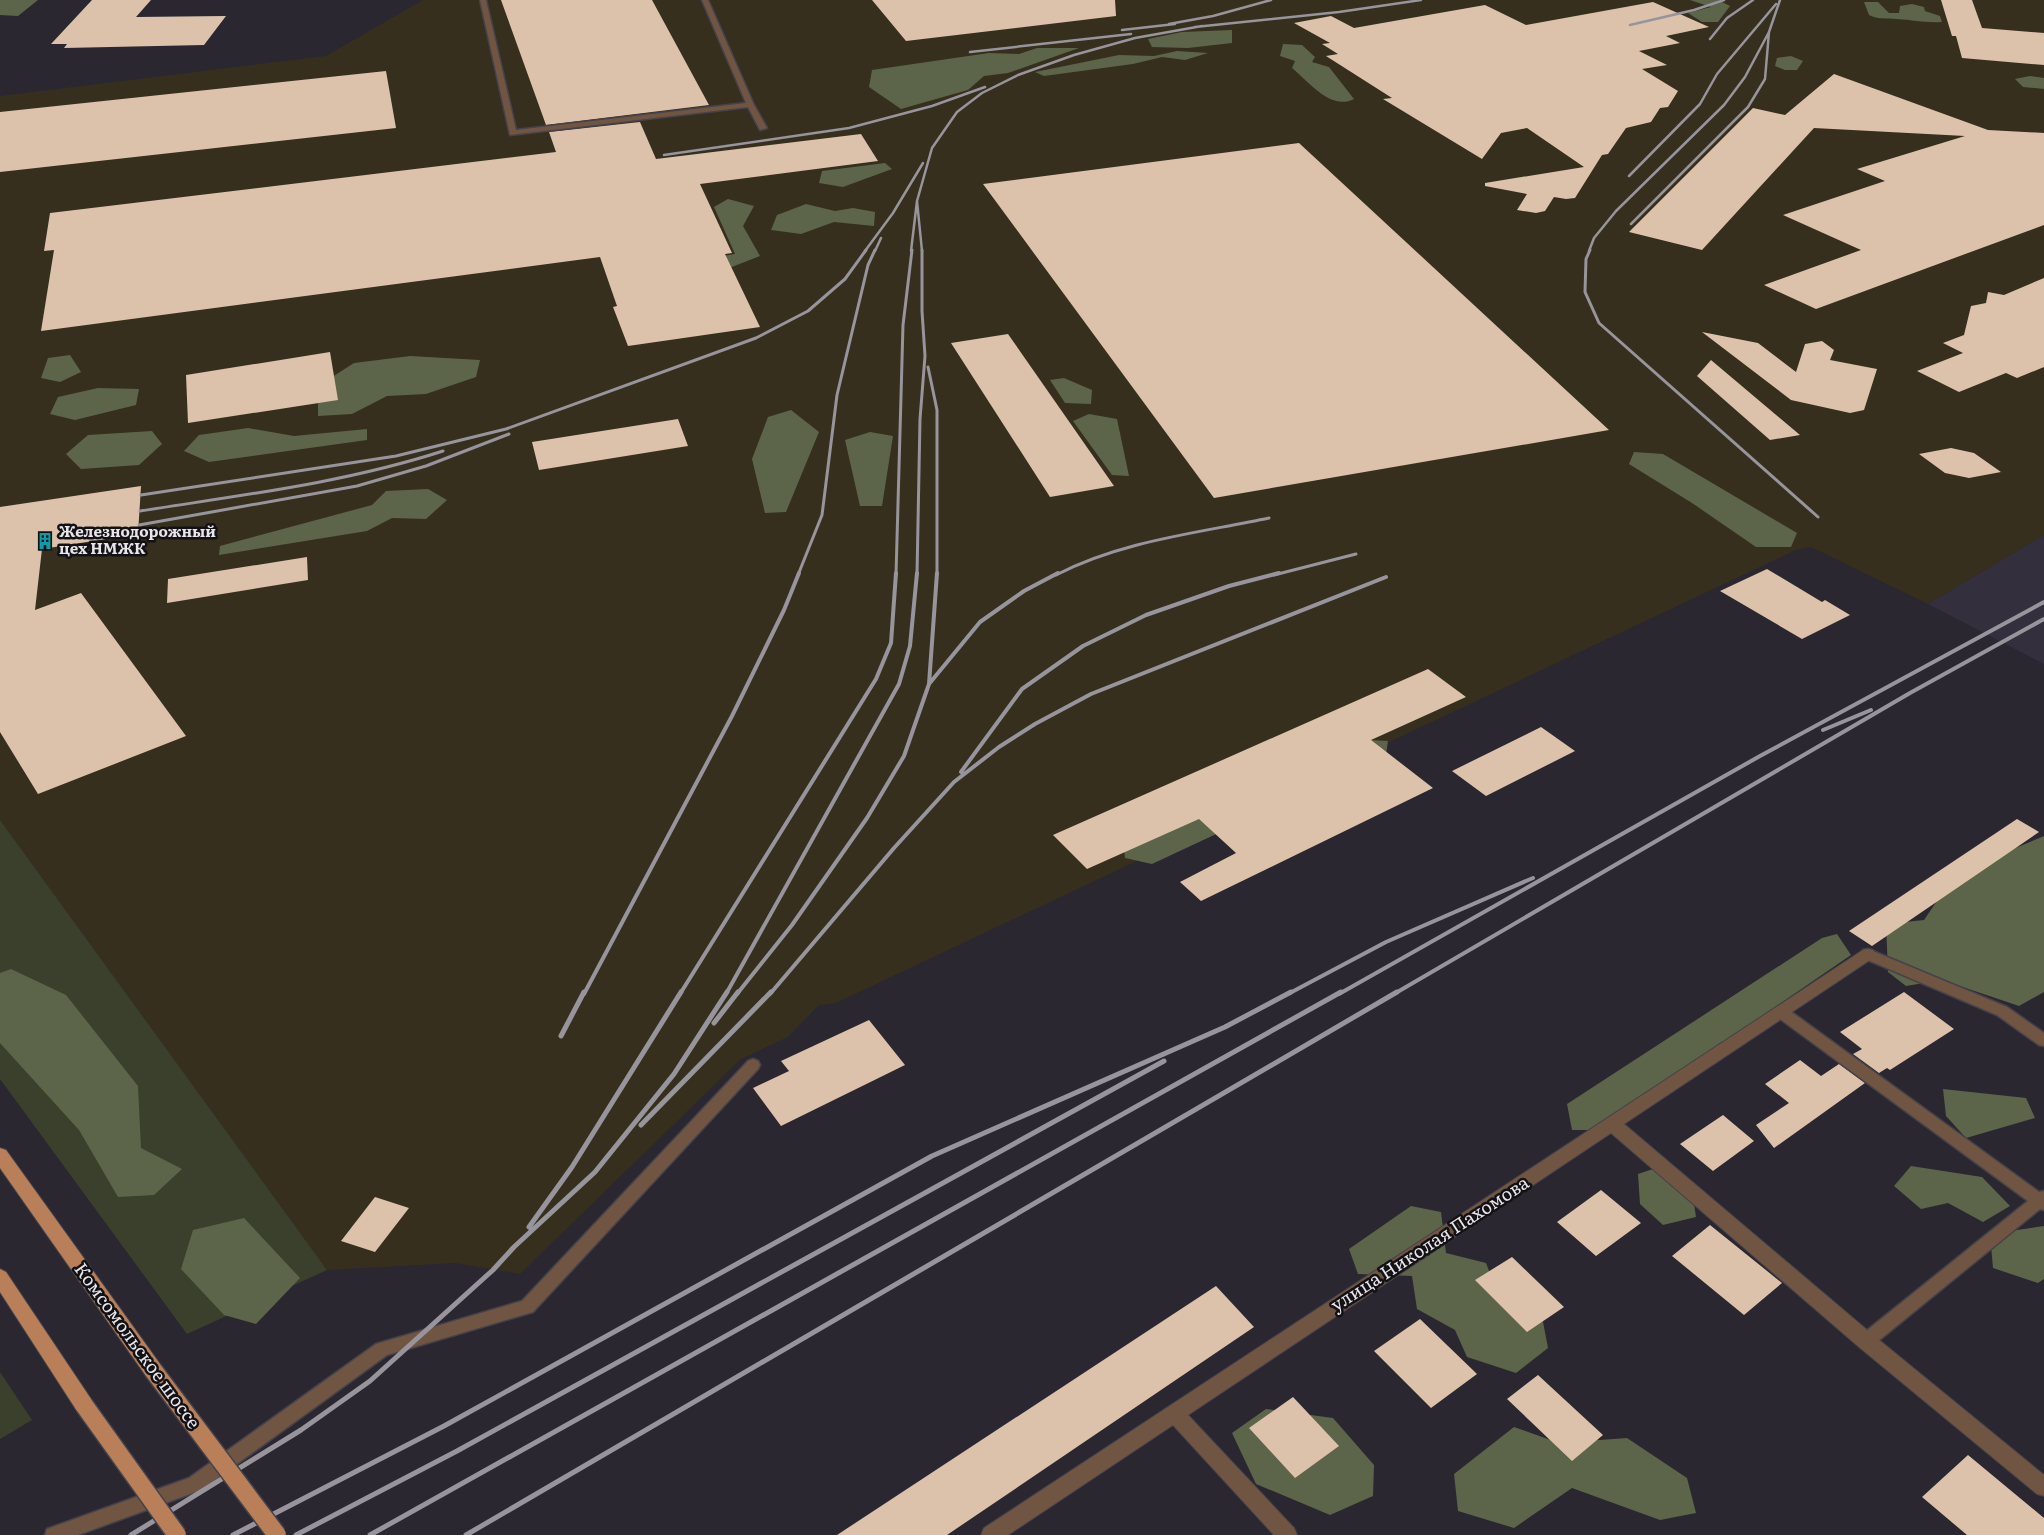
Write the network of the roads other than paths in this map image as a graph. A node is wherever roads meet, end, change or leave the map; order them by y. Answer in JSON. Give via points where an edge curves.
{"nodes":[{"id":1,"x":483,"y":0,"type":"edge"},
{"id":2,"x":705,"y":0,"type":"edge"},
{"id":3,"x":750,"y":105,"type":"junction"},
{"id":4,"x":763,"y":128,"type":"dead end"},
{"id":5,"x":1868,"y":954,"type":"joint"},
{"id":6,"x":1781,"y":1012,"type":"junction"},
{"id":7,"x":2044,"y":1041,"type":"edge"},
{"id":8,"x":753,"y":1065,"type":"dead end"},
{"id":9,"x":1612,"y":1124,"type":"junction"},
{"id":10,"x":0,"y":1155,"type":"edge"},
{"id":11,"x":2042,"y":1201,"type":"edge"},
{"id":12,"x":0,"y":1278,"type":"edge"},
{"id":13,"x":1866,"y":1341,"type":"junction"},
{"id":14,"x":1174,"y":1413,"type":"junction"},
{"id":15,"x":2044,"y":1487,"type":"edge"},
{"id":16,"x":54,"y":1535,"type":"edge"},
{"id":17,"x":177,"y":1535,"type":"edge"},
{"id":18,"x":276,"y":1535,"type":"edge"},
{"id":19,"x":992,"y":1535,"type":"edge"},
{"id":20,"x":1287,"y":1535,"type":"edge"}],
"edges":[{"from":1,"to":3,"type":"lane","via":[[513,133]]},
{"from":2,"to":3,"type":"lane"},
{"from":3,"to":4,"type":"lane"},
{"from":5,"to":6,"type":"street","name":"улица Николая Пахомова"},
{"from":5,"to":7,"type":"lane","via":[[2002,1011]]},
{"from":6,"to":9,"type":"street","name":"улица Николая Пахомова"},
{"from":6,"to":11,"type":"lane"},
{"from":8,"to":16,"type":"lane","via":[[527,1307],[382,1349],[195,1484]]},
{"from":9,"to":13,"type":"street"},
{"from":9,"to":14,"type":"street","name":"улица Николая Пахомова"},
{"from":10,"to":18,"type":"main road","name":"Комсомольское шоссе","bridge":true,"via":[[153,1370]]},
{"from":11,"to":13,"type":"lane"},
{"from":12,"to":17,"type":"main road","bridge":true,"via":[[84,1405]]},
{"from":13,"to":15,"type":"street"},
{"from":14,"to":19,"type":"street","name":"улица Николая Пахомова"},
{"from":14,"to":20,"type":"street"}]}
